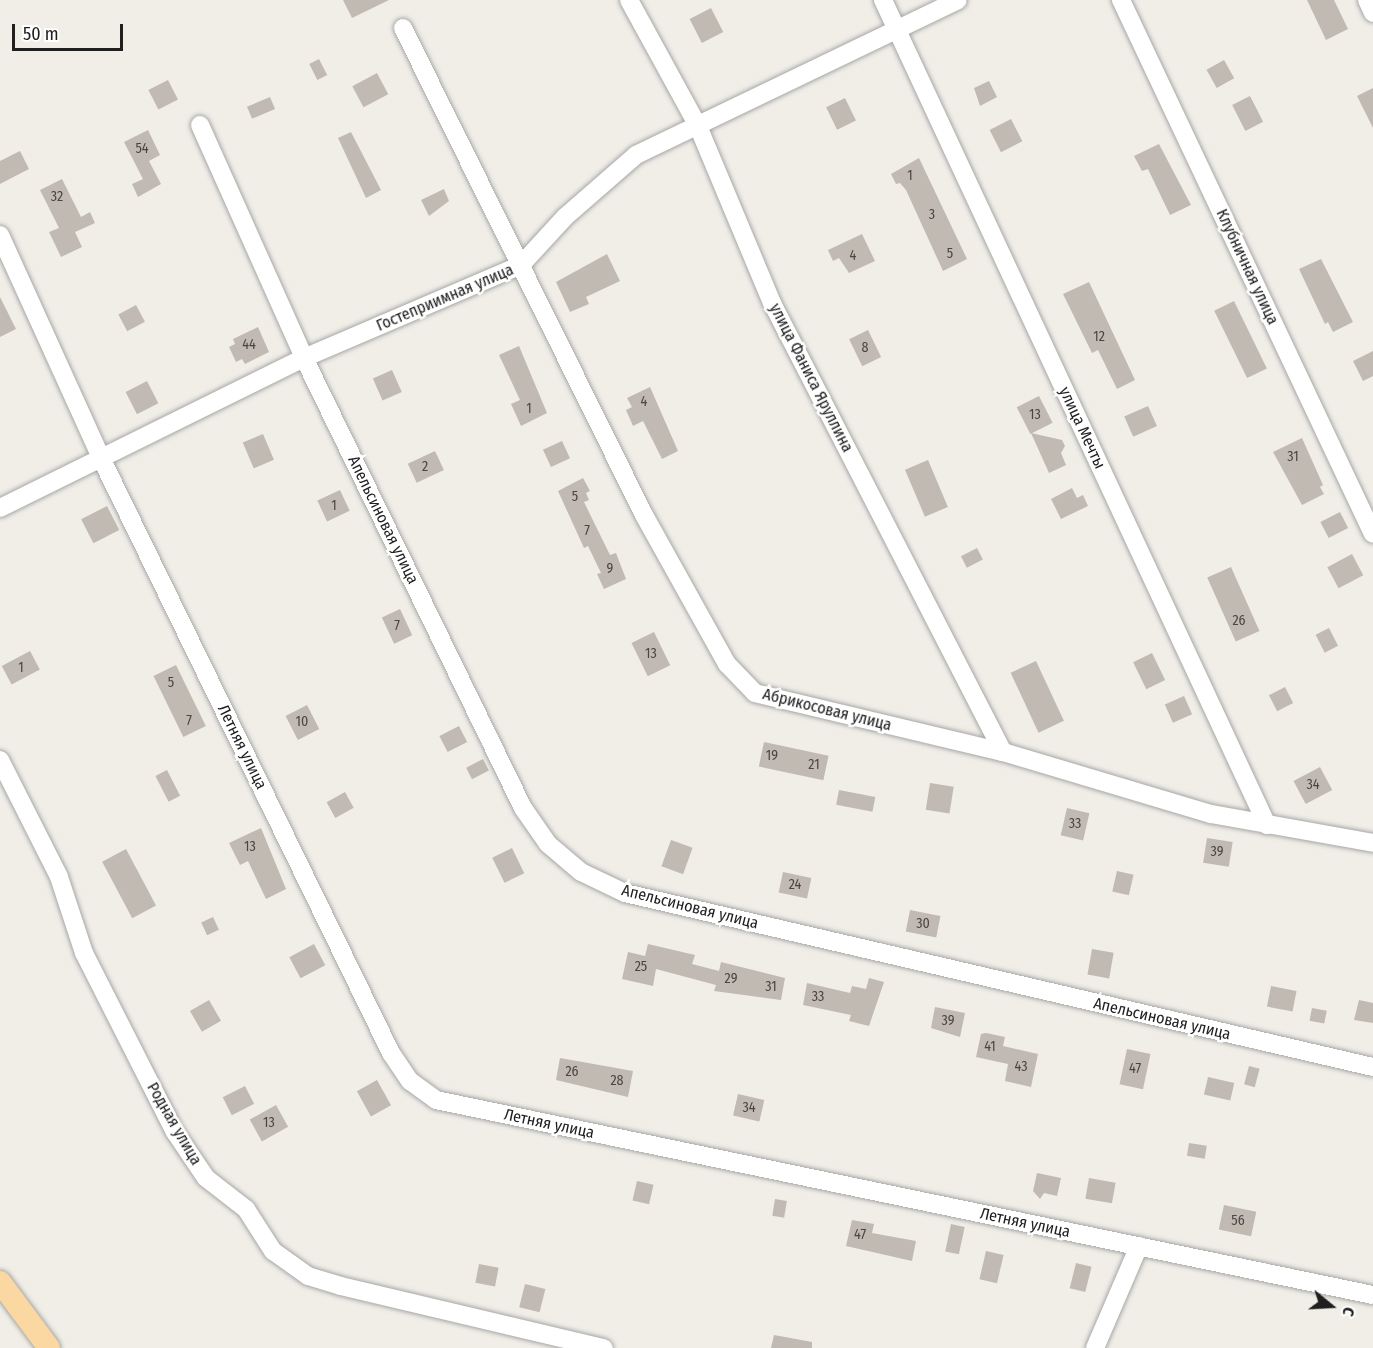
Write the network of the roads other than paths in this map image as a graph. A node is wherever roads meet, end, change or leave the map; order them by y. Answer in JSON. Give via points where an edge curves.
{"nodes":[{"id":1,"x":629,"y":0,"type":"edge"},
{"id":2,"x":883,"y":0,"type":"edge"},
{"id":3,"x":958,"y":0,"type":"edge"},
{"id":4,"x":1121,"y":0,"type":"edge"},
{"id":5,"x":1367,"y":0,"type":"edge"},
{"id":6,"x":1373,"y":13,"type":"edge"},
{"id":7,"x":403,"y":28,"type":"dead end"},
{"id":8,"x":898,"y":30,"type":"junction"},
{"id":9,"x":200,"y":125,"type":"dead end"},
{"id":10,"x":698,"y":126,"type":"junction"},
{"id":11,"x":0,"y":235,"type":"edge"},
{"id":12,"x":521,"y":265,"type":"junction"},
{"id":13,"x":304,"y":358,"type":"junction"},
{"id":14,"x":102,"y":460,"type":"junction"},
{"id":15,"x":0,"y":508,"type":"edge"},
{"id":16,"x":1373,"y":534,"type":"edge"},
{"id":17,"x":1003,"y":752,"type":"junction"},
{"id":18,"x":0,"y":760,"type":"edge"},
{"id":19,"x":1267,"y":825,"type":"junction"},
{"id":20,"x":1373,"y":843,"type":"edge"},
{"id":21,"x":1373,"y":1067,"type":"edge"},
{"id":22,"x":1139,"y":1246,"type":"junction"},
{"id":23,"x":0,"y":1282,"type":"edge"},
{"id":24,"x":1373,"y":1295,"type":"edge"},
{"id":25,"x":49,"y":1348,"type":"edge"},
{"id":26,"x":604,"y":1348,"type":"edge"},
{"id":27,"x":1095,"y":1348,"type":"edge"}],
"edges":[{"from":1,"to":10,"type":"street","name":"улица Фаниса Яруллина"},
{"from":2,"to":8,"type":"street","name":"улица Мечты"},
{"from":3,"to":8,"type":"street","name":"Гостеприимная улица"},
{"from":4,"to":16,"type":"street","name":"Клубничная улица"},
{"from":5,"to":6,"type":"street"},
{"from":7,"to":12,"type":"street","name":"Абрикосовая улица"},
{"from":8,"to":10,"type":"street","name":"Гостеприимная улица"},
{"from":8,"to":19,"type":"street","name":"улица Мечты"},
{"from":9,"to":13,"type":"street","name":"Апельсиновая улица"},
{"from":10,"to":12,"type":"street","name":"Гостеприимная улица","via":[[636,155],[565,217]]},
{"from":10,"to":17,"type":"street","name":"улица Фаниса Яруллина","via":[[772,303]]},
{"from":11,"to":14,"type":"street","name":"Летняя улица"},
{"from":12,"to":13,"type":"street","name":"Гостеприимная улица"},
{"from":12,"to":17,"type":"street","name":"Абрикосовая улица","via":[[699,617],[727,664],[755,693]]},
{"from":13,"to":14,"type":"street","name":"Гостеприимная улица"},
{"from":13,"to":21,"type":"street","name":"Апельсиновая улица","via":[[523,808],[548,844],[581,872],[625,893]]},
{"from":14,"to":15,"type":"street","name":"Гостеприимная улица"},
{"from":14,"to":22,"type":"street","name":"Летняя улица","via":[[386,1042],[410,1081],[436,1100]]},
{"from":17,"to":19,"type":"street","name":"Абрикосовая улица","via":[[1211,814]]},
{"from":18,"to":26,"type":"street","name":"Родная улица","via":[[59,877],[84,953],[175,1132],[206,1178],[246,1209],[273,1251],[308,1276],[341,1286]]},
{"from":19,"to":20,"type":"street","name":"Абрикосовая улица"},
{"from":22,"to":24,"type":"street","name":"Летняя улица"},
{"from":22,"to":27,"type":"street"},
{"from":23,"to":25,"type":"main road"}]}
